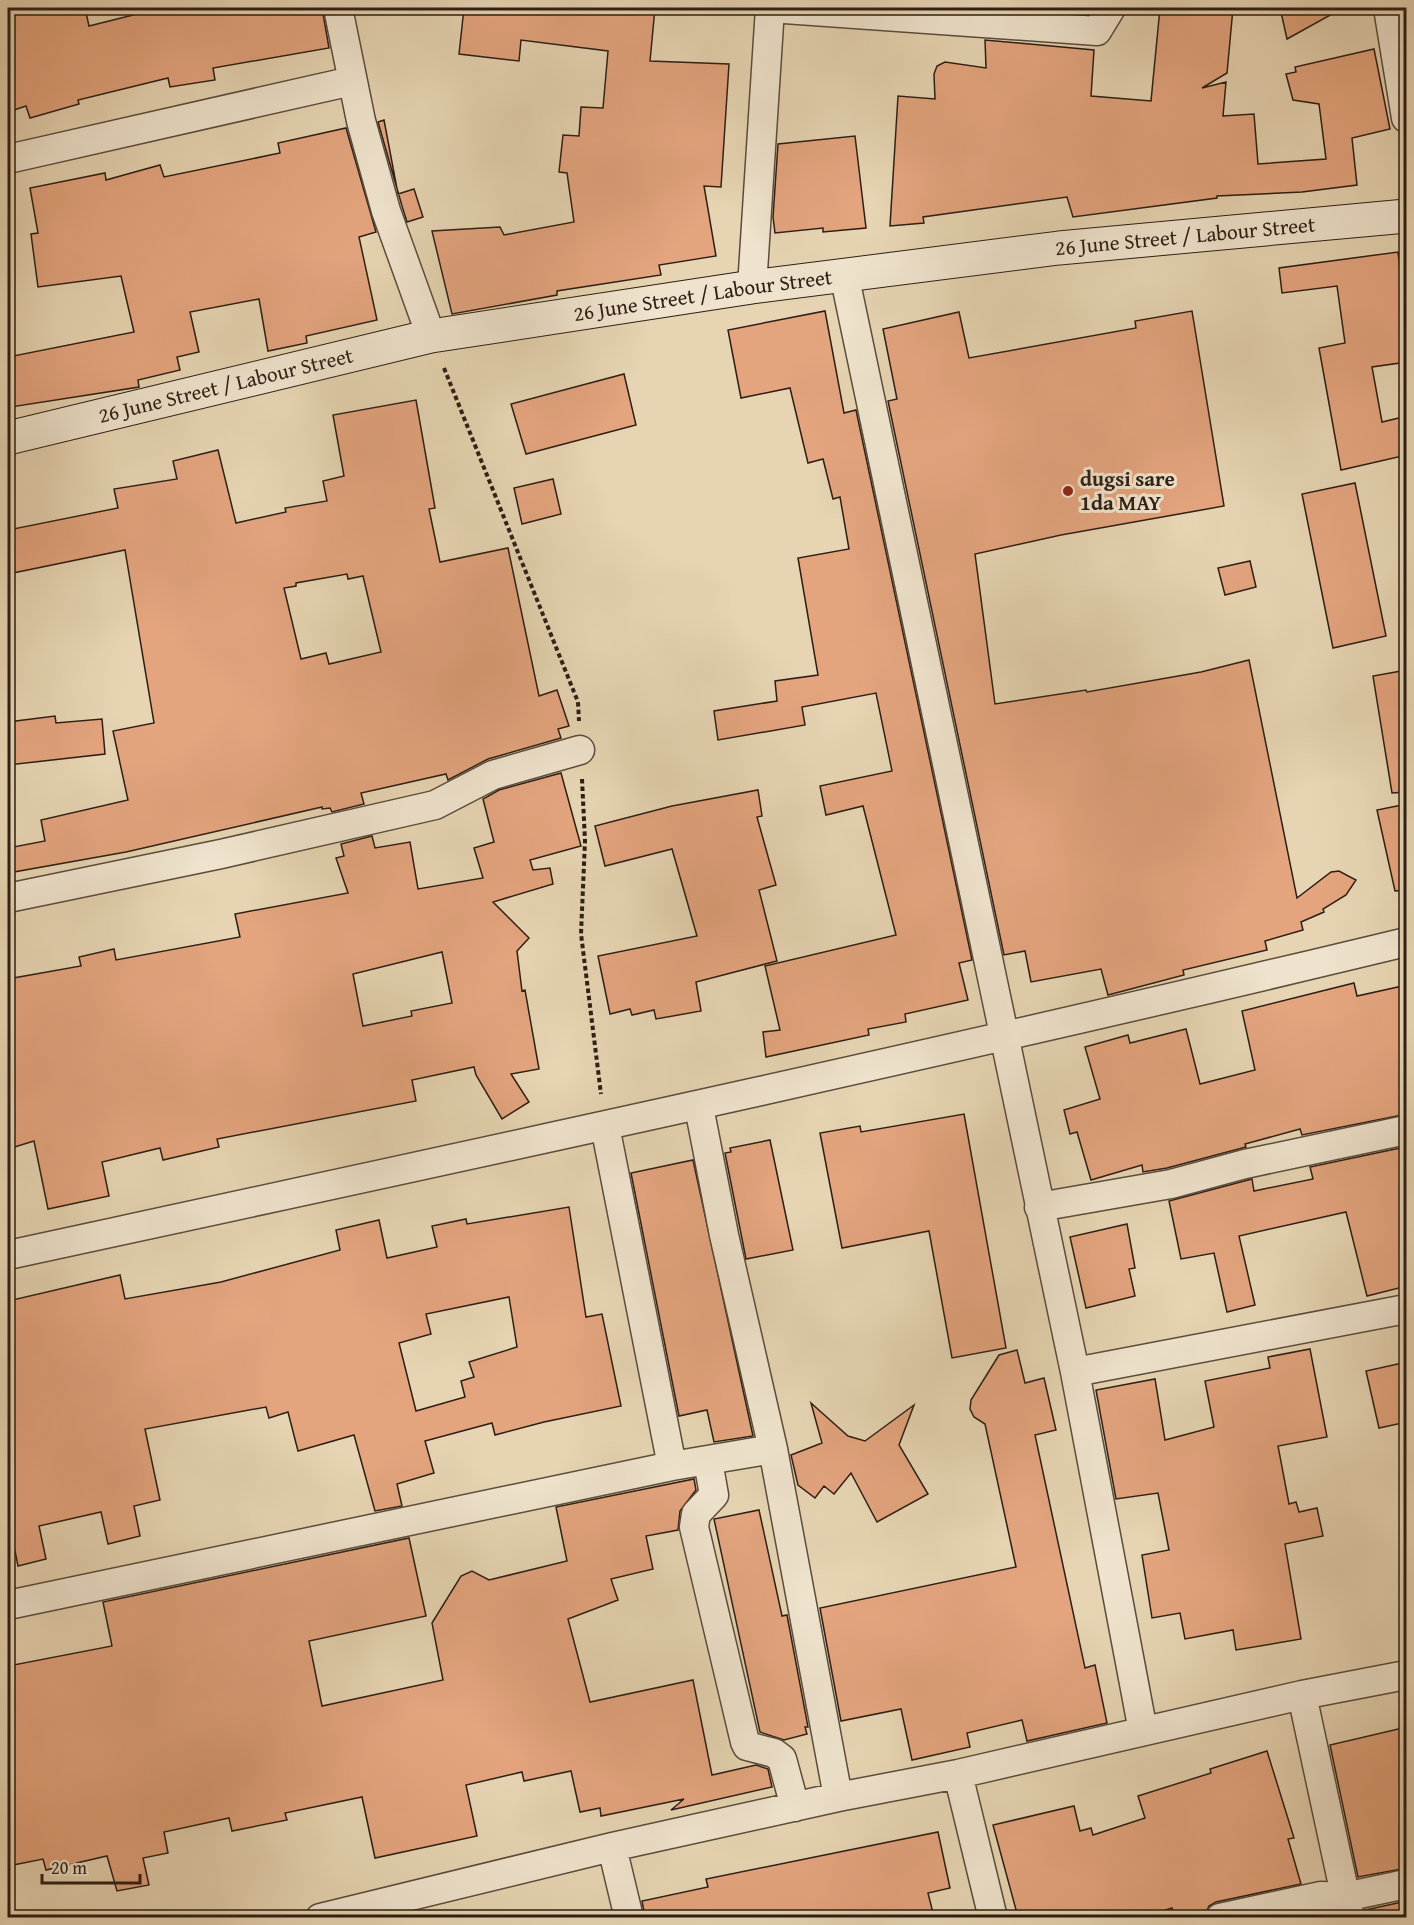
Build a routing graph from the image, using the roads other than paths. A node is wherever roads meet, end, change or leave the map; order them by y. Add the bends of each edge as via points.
1 (338, 8) edge
2 (770, 8) edge
3 (1111, 8) edge
4 (1388, 8) edge
5 (352, 81) junction
6 (1407, 118) edge
7 (8, 159) edge
8 (1407, 216) edge
9 (844, 274) junction
10 (752, 287) junction
11 (431, 336) junction
12 (8, 438) edge
13 (580, 750) dead end
14 (8, 898) edge
15 (1407, 942) edge
16 (1004, 1038) junction
17 (699, 1107) junction
18 (605, 1126) junction
19 (1407, 1130) edge
20 (1039, 1207) junction
21 (8, 1255) edge
22 (1407, 1309) edge
23 (1075, 1372) junction
24 (773, 1449) junction
25 (708, 1461) junction
26 (672, 1466) junction
27 (8, 1605) edge
28 (1407, 1675) edge
29 (1302, 1695) junction
30 (1143, 1731) junction
31 (958, 1774) junction
32 (838, 1797) junction
33 (795, 1807) junction
34 (612, 1847) junction
35 (1407, 1884) edge
36 (1347, 1907) edge
37 (320, 1917) edge
38 (629, 1917) edge
39 (993, 1917) edge
40 (1220, 1917) edge

1 - 5 street
2 - 3 street via 1097,31
2 - 10 street
4 - 6 street
5 - 7 street
5 - 11 street via 386,211
8 - 9 street, 26 June Street / Labour Street via 1059,248
9 - 10 street, 26 June Street / Labour Street
9 - 16 street
10 - 11 street, 26 June Street / Labour Street
11 - 12 street, 26 June Street / Labour Street
13 - 14 street via 493,775 435,805
15 - 16 street
16 - 17 street
16 - 20 street
17 - 18 street
17 - 24 street
18 - 21 street
18 - 26 street
19 - 20 street via 1171,1184
20 - 23 street
22 - 23 street
23 - 30 street
24 - 25 street
24 - 32 street
25 - 26 street
25 - 33 street via 714,1495 696,1514 694,1527 745,1742 782,1759
26 - 27 street
28 - 29 street
29 - 30 street
29 - 36 street
30 - 31 street
31 - 32 street
31 - 39 street
32 - 33 street
33 - 34 street
34 - 37 street
34 - 38 street
35 - 36 street
36 - 40 street via 1321,1896

